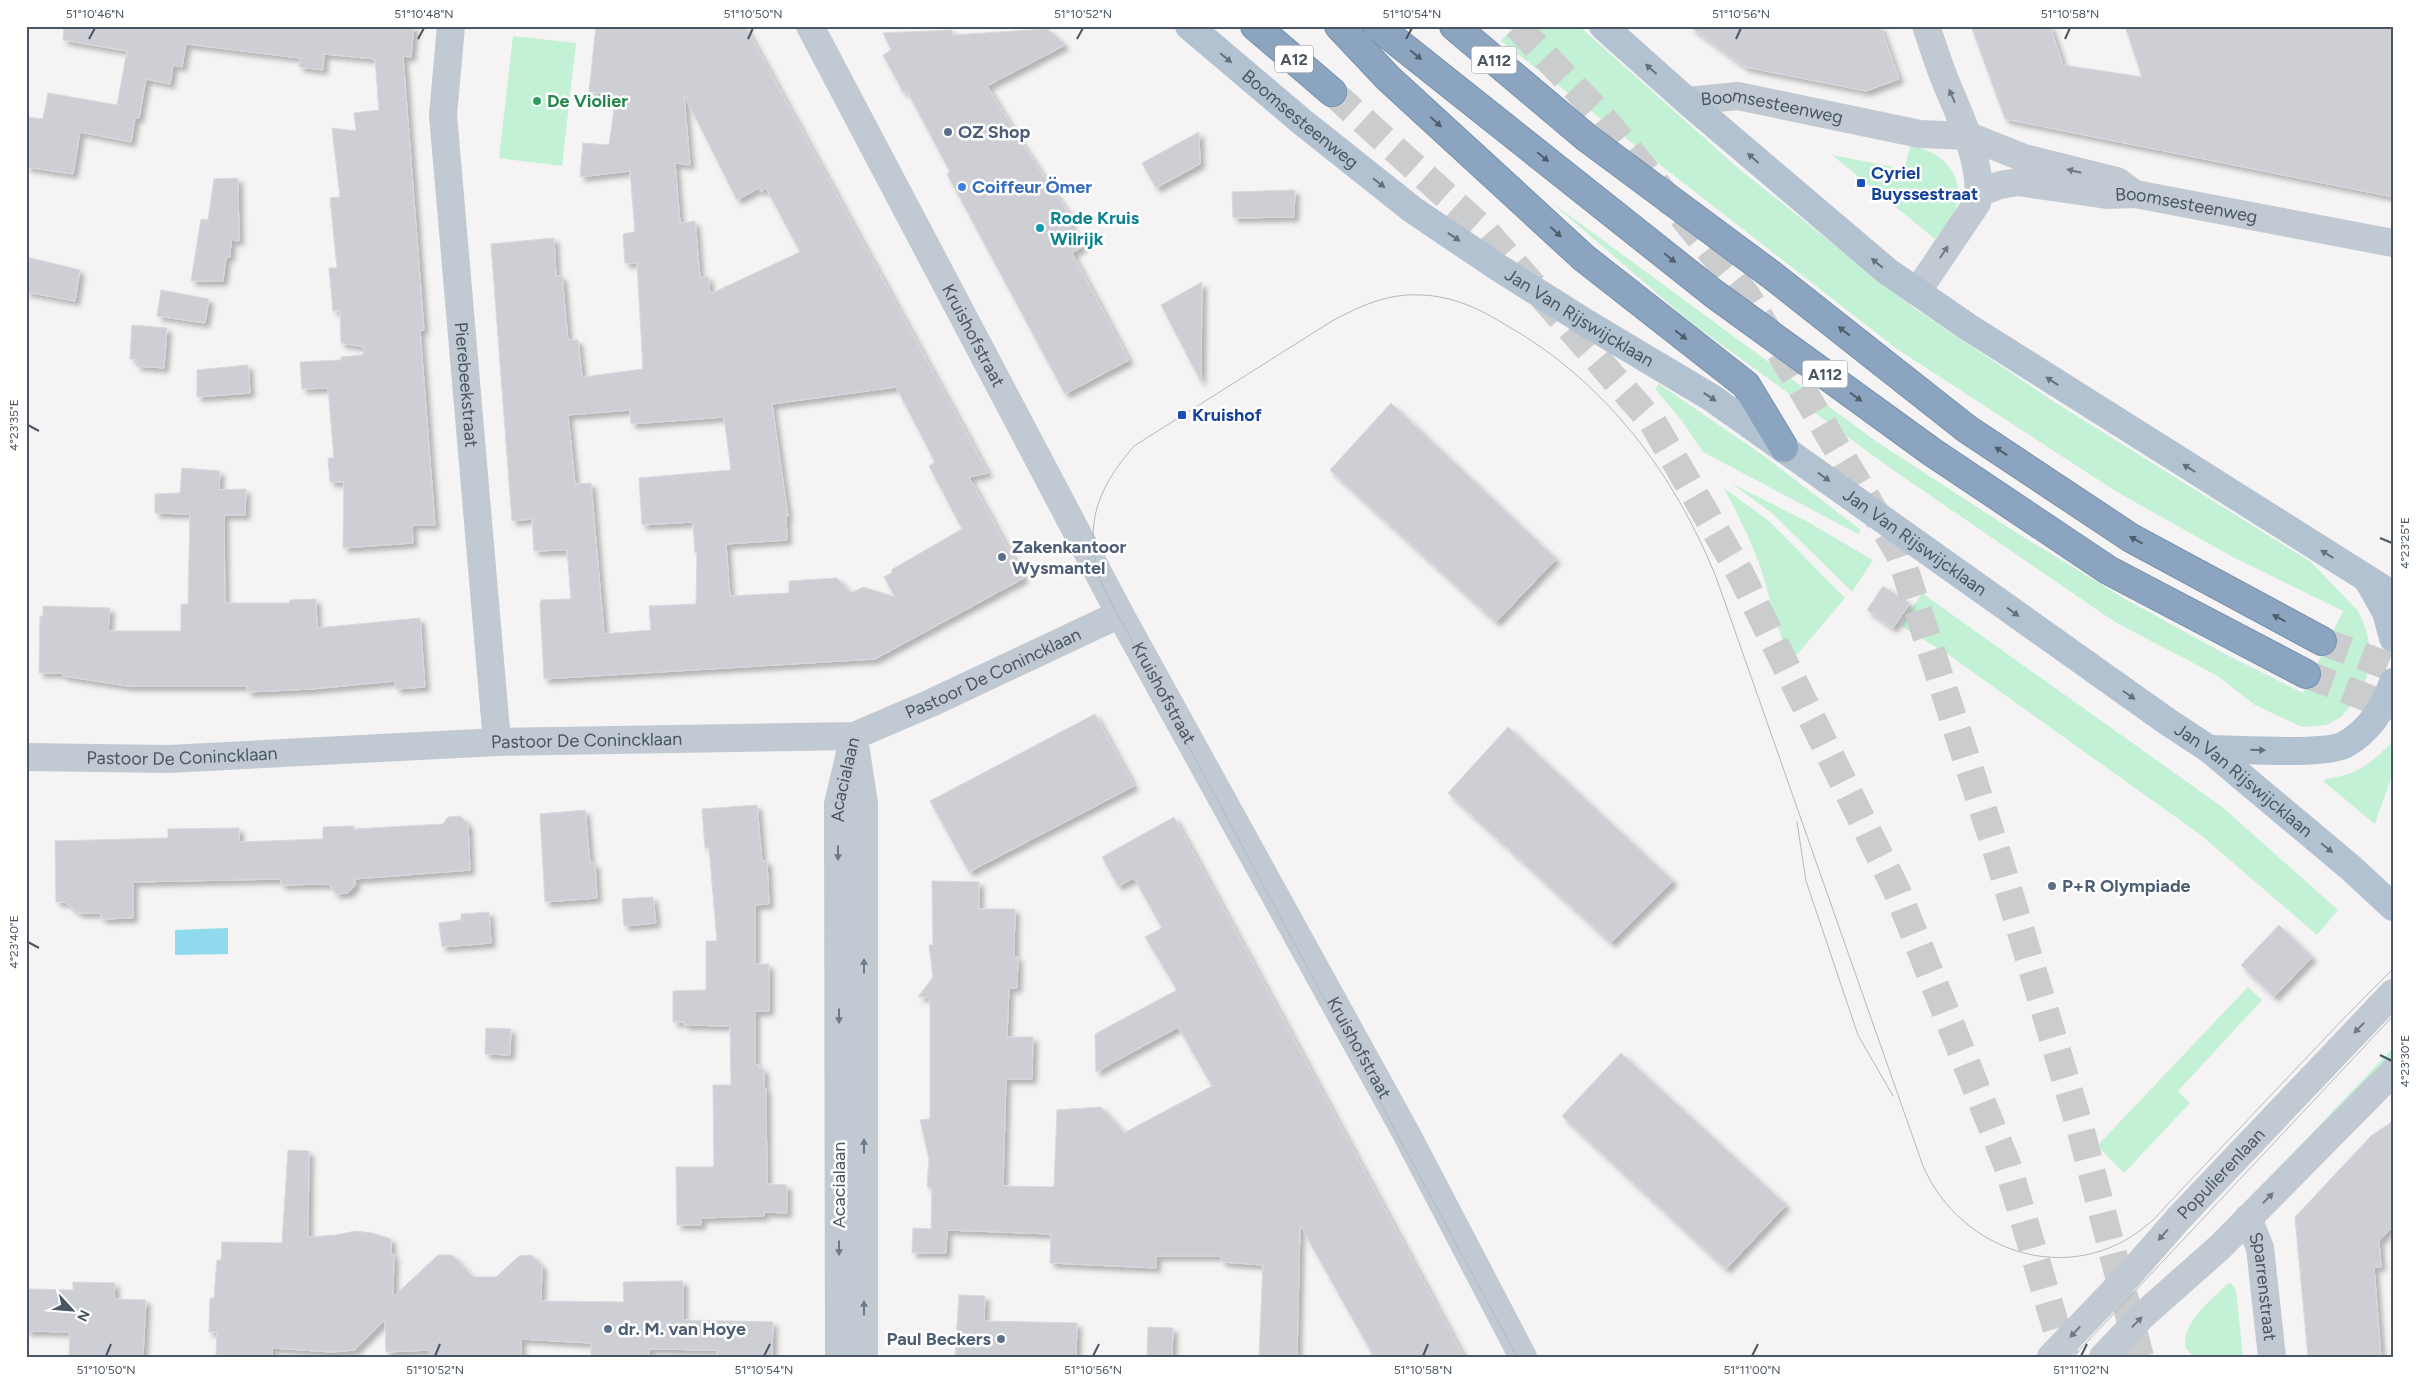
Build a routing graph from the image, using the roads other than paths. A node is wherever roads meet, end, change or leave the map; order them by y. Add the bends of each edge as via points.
1 (451, 26) edge
2 (810, 26) edge
3 (1189, 26) edge
4 (1255, 26) edge
5 (1339, 26) edge
6 (1377, 26) edge
7 (1454, 26) edge
8 (1603, 26) edge
9 (1926, 26) edge
10 (1332, 92) tunnel mouth
11 (1687, 101) junction
12 (1969, 136) junction
13 (1980, 192) junction
14 (2135, 194) junction
15 (1413, 210) joint
16 (2393, 243) edge
17 (1917, 292) junction
18 (1784, 448) junction
19 (2368, 580) junction
20 (2393, 595) edge
21 (1120, 614) junction
22 (2393, 638) edge
23 (2322, 641) tunnel mouth
24 (2306, 674) tunnel mouth
25 (2393, 682) edge
26 (854, 736) junction
27 (497, 742) junction
28 (2210, 749) junction
29 (26, 758) edge
30 (2393, 907) edge
31 (2393, 993) edge
32 (2393, 1072) edge
33 (2248, 1218) junction
34 (840, 1357) edge
35 (864, 1357) edge
36 (1523, 1357) edge
37 (2052, 1357) edge
38 (2103, 1357) edge
39 (2272, 1357) edge

1 - 27 street, Pierebeekstraat via 443,115
2 - 21 street, Kruishofstraat
3 -> 15 main road, Boomsesteenweg
4 - 10 highway, A12
5 -> 18 highway via 1388,78 1584,258 1746,385
6 -> 24 highway, A112 via 1713,293 1932,452 2108,570
23 -> 7 highway, A112 via 2131,538 1967,429 1774,276 1587,138
11 -> 8 main road, Boomsesteenweg
12 -> 9 street
11 - 12 street, Boomsesteenweg via 1738,96 1920,134
17 -> 11 main road via 1841,233
12 - 13 street
14 -> 12 street, Boomsesteenweg via 2117,181 2024,158
13 - 14 street, Boomsesteenweg via 2018,182 2108,195
17 -> 13 street via 1977,203
14 - 16 street, Boomsesteenweg
15 -> 18 main road, Jan Van Rijswijcklaan via 1580,319 1712,398
19 -> 17 main road
18 -> 28 main road, Jan Van Rijswijcklaan
19 - 20 main road
19 - 22 main road via 2386,612
21 - 26 street, Pastoor De Conincklaan via 932,703
21 - 36 street, Kruishofstraat via 1406,1133
28 -> 25 main road via 2323,750 2345,745 2371,725
26 - 27 street, Pastoor De Conincklaan
26 -> 34 street, Acacialaan via 838,804
35 -> 26 street, Acacialaan via 864,804
27 - 29 street, Pastoor De Conincklaan via 168,759
28 -> 30 main road, Jan Van Rijswijcklaan
31 -> 37 street, Populierenlaan
33 -> 32 street
38 -> 33 street via 2142,1316
33 - 39 street, Sparrenstraat via 2260,1248

